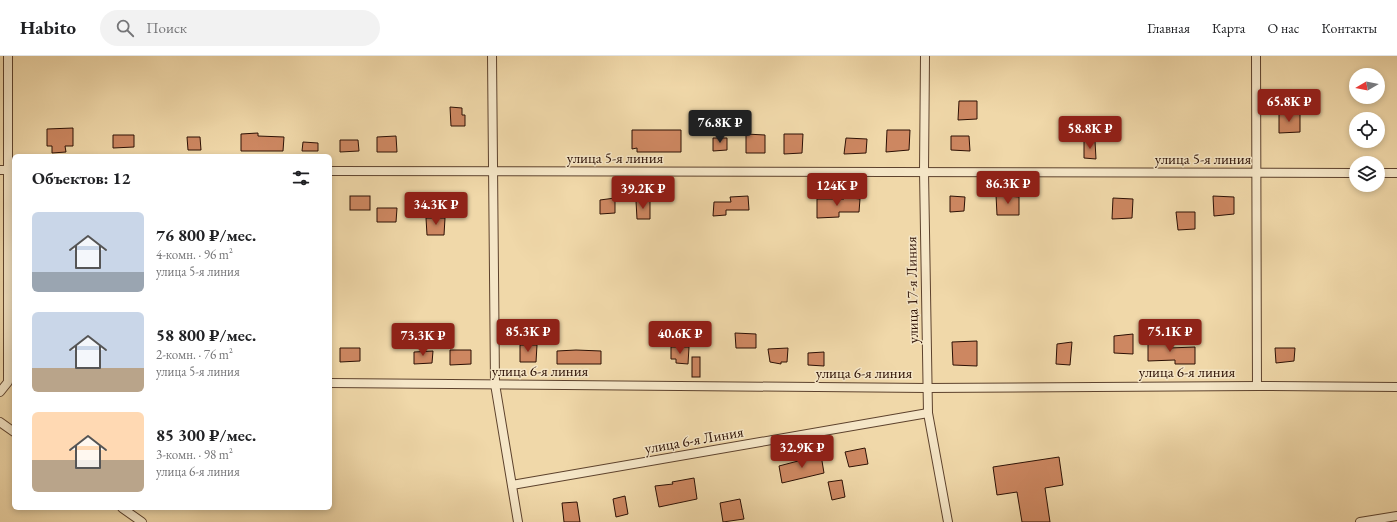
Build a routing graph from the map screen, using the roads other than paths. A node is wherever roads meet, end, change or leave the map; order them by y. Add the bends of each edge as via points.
1 (8, 56) edge
2 (492, 56) edge
3 (925, 56) edge
4 (1256, 56) edge
5 (7, 170) edge
6 (332, 171) edge
7 (924, 171) junction
8 (492, 172) junction
9 (1349, 173) edge
10 (1385, 173) edge
11 (1397, 173) edge
12 (1256, 174) junction
13 (11, 382) edge
14 (332, 384) edge
15 (495, 384) junction
16 (1257, 386) junction
17 (1397, 387) edge
18 (927, 388) junction
19 (0, 392) edge
20 (928, 413) junction
21 (0, 422) edge
22 (12, 431) edge
23 (512, 485) junction
24 (125, 510) edge
25 (1397, 516) edge
26 (1377, 521) edge
27 (142, 522) edge
28 (518, 522) edge
29 (948, 522) edge
30 (1360, 522) edge

1 - 5 street
2 - 8 street
3 - 7 street, улица 17-я Линия
4 - 12 street
5 - 13 street
6 - 8 street, улица 5-я линия
7 - 8 street, улица 5-я линия
7 - 12 street, улица 5-я линия
7 - 18 street, улица 17-я Линия
8 - 15 street
9 - 12 street, улица 5-я линия
10 - 11 street
12 - 16 street
13 - 19 street
14 - 15 street, улица 6-я линия
15 - 18 street, улица 6-я линия
15 - 23 street
16 - 17 street, улица 6-я линия
16 - 18 street, улица 6-я линия
18 - 20 street, улица 17-я Линия
20 - 23 street, улица 6-я Линия
20 - 29 street, улица 17-я Линия
21 - 22 street
23 - 28 street
24 - 27 street
25 - 26 street
26 - 30 street

